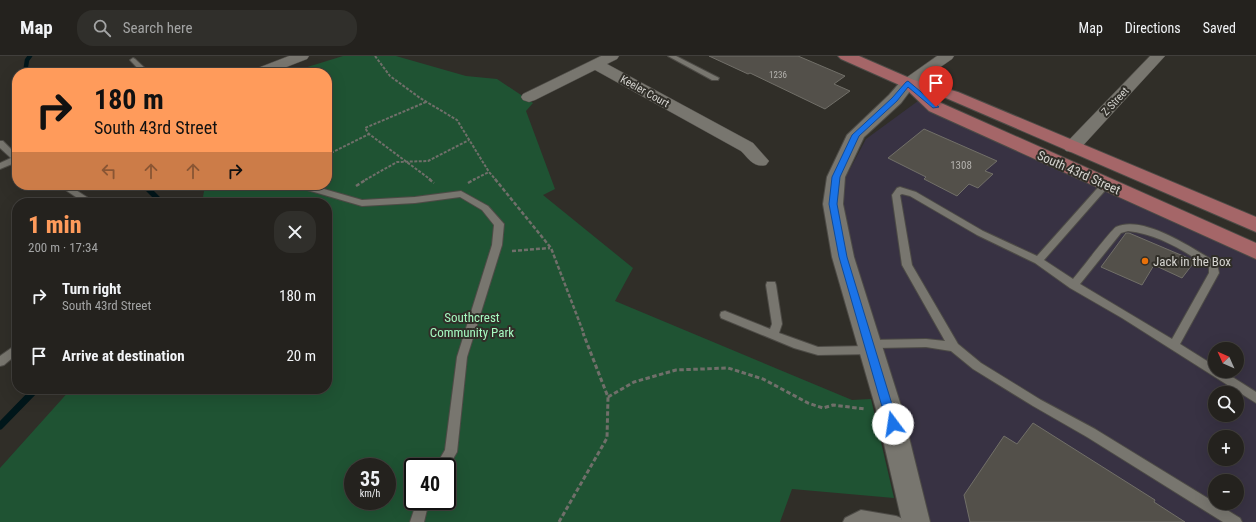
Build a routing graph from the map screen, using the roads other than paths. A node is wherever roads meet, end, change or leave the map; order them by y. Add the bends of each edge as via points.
1 (302, 56) edge
2 (612, 56) edge
3 (671, 56) edge
4 (846, 56) edge
5 (947, 56) edge
6 (1158, 56) edge
7 (133, 60) dead end
8 (596, 64) junction
9 (141, 68) edge
10 (271, 68) edge
11 (715, 78) dead end
12 (908, 83) junction
13 (529, 97) dead end
14 (0, 143) edge
15 (1072, 147) junction
16 (12, 155) edge
17 (12, 161) edge
18 (760, 161) dead end
19 (0, 166) edge
20 (1106, 184) junction
21 (70, 190) edge
22 (316, 190) edge
23 (84, 198) edge
24 (1256, 225) edge
25 (1256, 252) edge
26 (1038, 261) junction
27 (771, 285) dead end
28 (1074, 285) junction
29 (725, 315) dead end
30 (773, 335) junction
31 (1174, 345) junction
32 (871, 347) junction
33 (954, 347) junction
34 (12, 352) edge
35 (0, 362) edge
36 (1256, 398) edge
37 (447, 458) edge
38 (420, 510) edge
39 (417, 522) edge
40 (850, 522) edge
41 (896, 522) edge
42 (916, 522) edge
43 (1235, 522) edge

1 - 10 street
2 - 8 street
3 - 11 lane
4 - 12 main road, South 43rd Street
5 - 12 street
6 - 15 street, Z Street
7 - 9 lane
8 - 13 street
8 - 18 street, Keeler Court via 747,147
12 - 15 main road, South 43rd Street via 949,94
12 - 20 main road, South 43rd Street via 936,107
12 - 32 street via 895,99 856,135 836,177 833,204 843,257
14 - 16 lane
15 - 24 main road, South 43rd Street
17 - 19 lane
20 - 25 main road, South 43rd Street
20 - 26 lane
21 - 23 lane
22 - 37 lane via 362,203 461,194 485,208 499,224 495,252 462,357 451,452
26 - 28 lane
26 - 33 lane via 980,233 913,194 900,190 896,195 907,265
27 - 30 lane via 777,324
28 - 31 lane
28 - 31 lane via 1118,230 1124,227 1147,230 1214,265 1214,273
29 - 30 lane
30 - 32 lane via 818,351
31 - 36 lane
32 - 33 lane via 926,343
32 - 42 street
33 - 43 lane via 977,366 1037,404 1090,433
34 - 35 lane
38 - 39 lane
40 - 41 lane via 861,516

